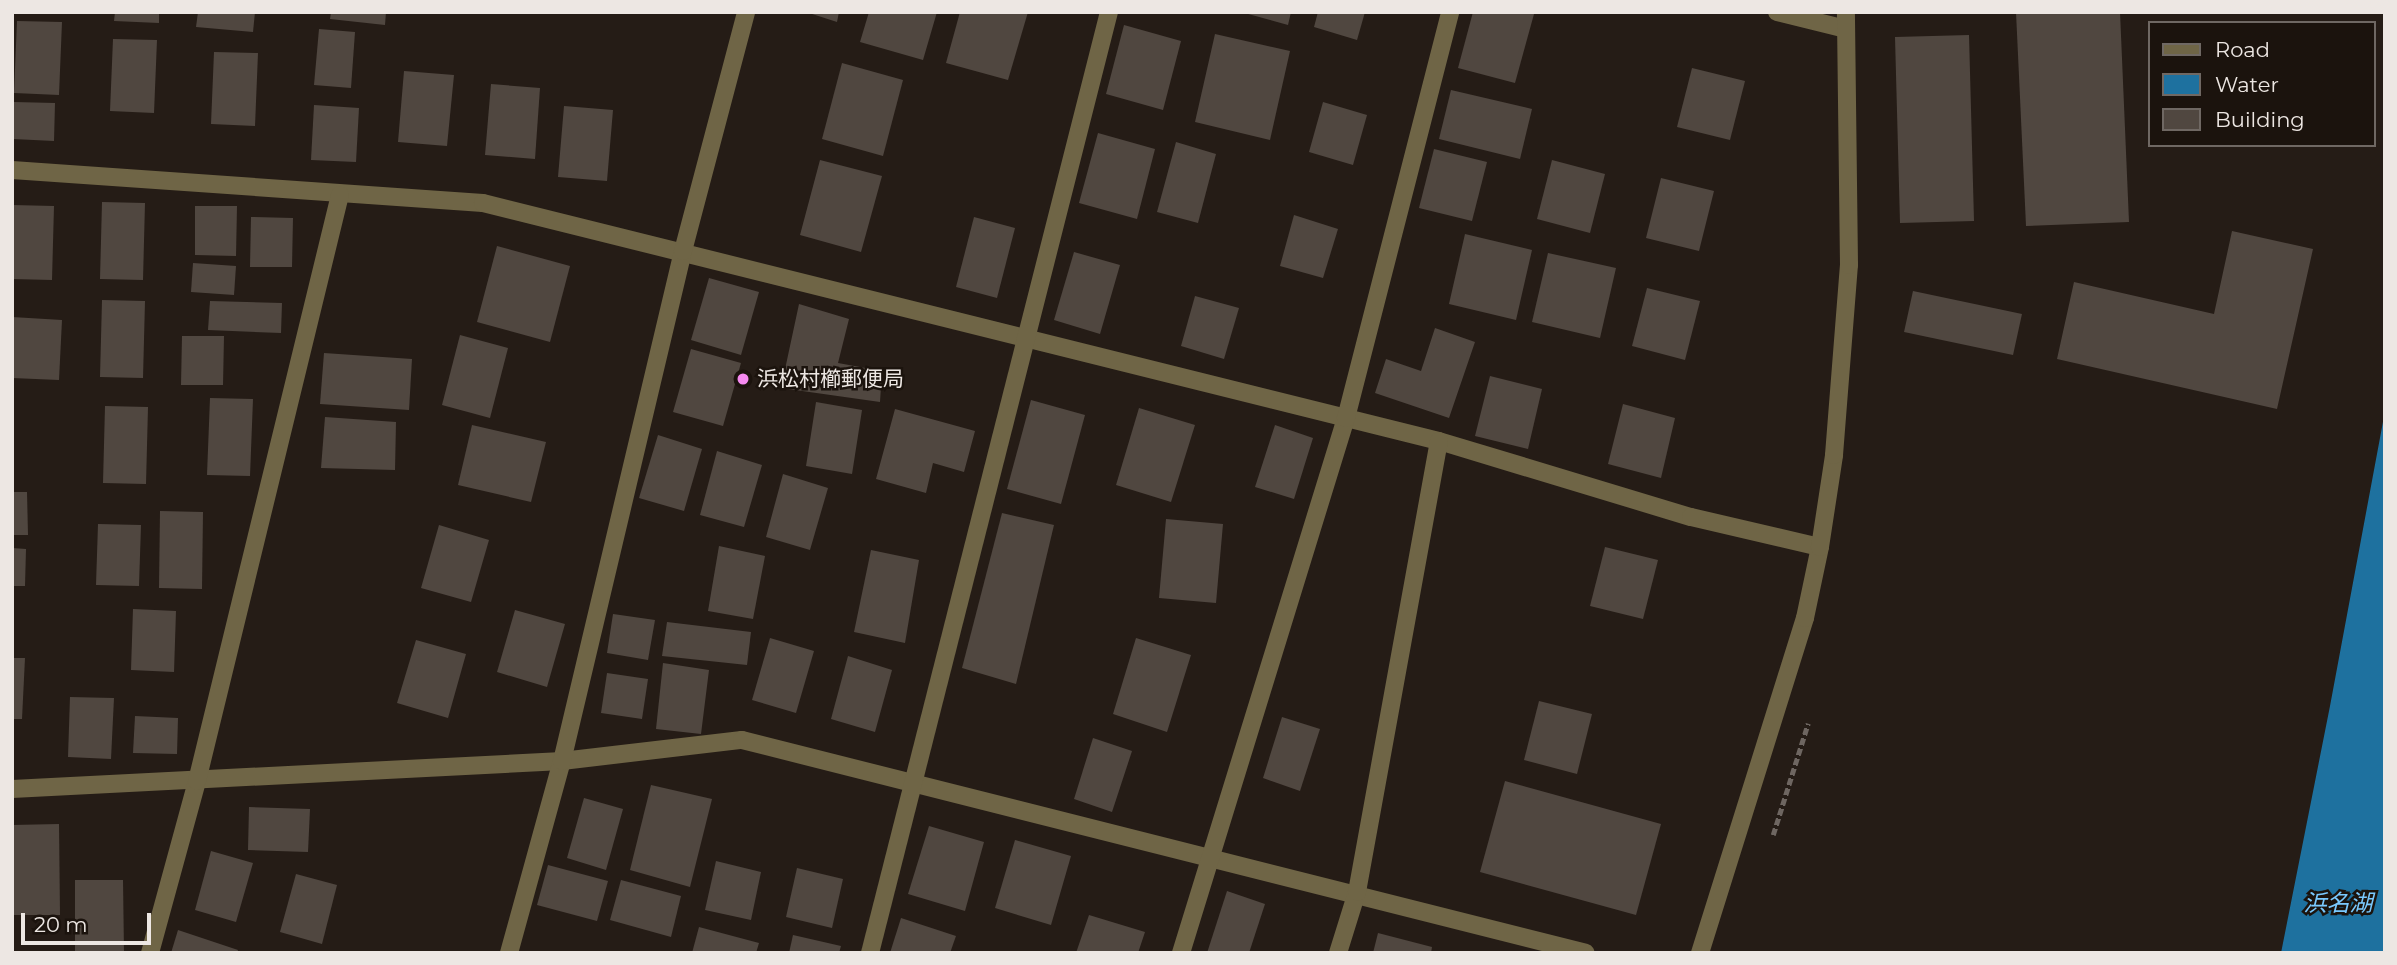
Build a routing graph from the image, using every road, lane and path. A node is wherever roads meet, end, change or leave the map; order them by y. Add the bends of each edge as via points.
1 (746, 12) edge
2 (1110, 12) edge
3 (1450, 12) edge
4 (1777, 12) edge
5 (1846, 20) edge
6 (12, 170) edge
7 (340, 195) junction
8 (683, 251) junction
9 (1028, 340) junction
10 (1346, 418) junction
11 (1439, 441) junction
12 (1820, 547) junction
13 (562, 761) junction
14 (197, 781) junction
15 (914, 782) junction
16 (12, 789) edge
17 (1212, 859) junction
18 (1357, 892) junction
19 (150, 953) edge
20 (509, 953) edge
21 (870, 953) edge
22 (1181, 953) edge
23 (1338, 953) edge
24 (1587, 953) edge
25 (1700, 953) edge

1 - 8 street
2 - 9 street
3 - 10 street
4 - 5 street
5 - 12 street via 1849,265 1834,455
6 - 7 street
7 - 8 street via 483,203
7 - 14 street
8 - 9 street
8 - 13 street
9 - 10 street
9 - 15 street
10 - 11 street
10 - 17 street
11 - 12 street via 1692,517
11 - 18 street
12 - 25 street via 1805,618
13 - 14 street
13 - 15 street via 742,740
13 - 20 street
14 - 16 street
14 - 19 street
15 - 17 street
15 - 21 street
17 - 18 street
17 - 22 street
18 - 23 street
18 - 24 street

